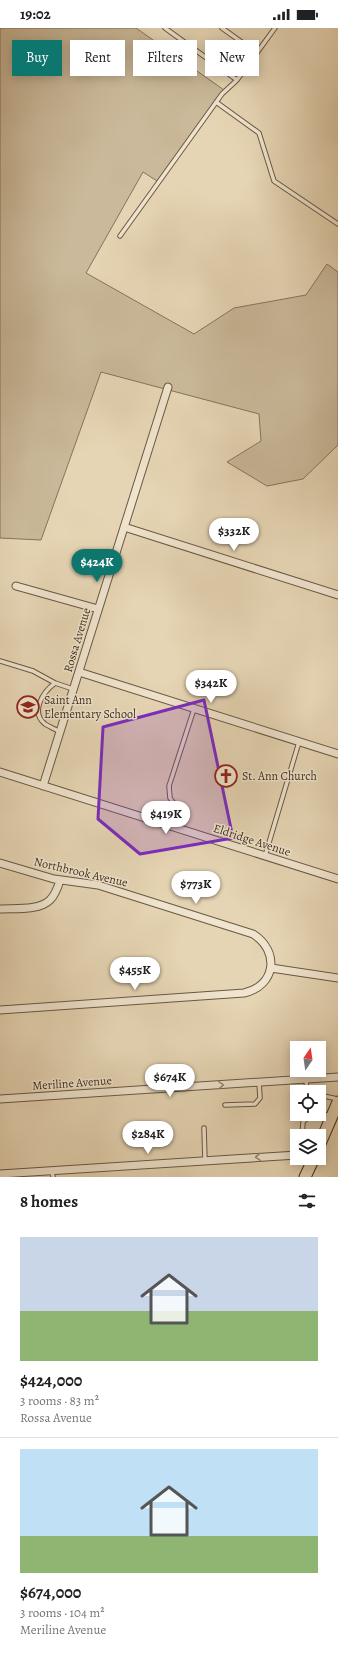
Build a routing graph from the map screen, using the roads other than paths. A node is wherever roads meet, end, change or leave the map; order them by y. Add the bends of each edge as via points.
1 (165, 28) edge
2 (222, 28) edge
3 (275, 28) edge
4 (238, 40) edge
5 (259, 49) edge
6 (240, 76) edge
7 (237, 80) junction
8 (216, 102) junction
9 (338, 224) edge
10 (120, 236) dead end
11 (168, 387) dead end
12 (124, 527) junction
13 (16, 586) dead end
14 (338, 595) edge
15 (98, 609) junction
16 (0, 661) edge
17 (78, 672) junction
18 (55, 683) junction
19 (73, 689) junction
20 (194, 709) junction
21 (60, 732) junction
22 (299, 742) junction
23 (338, 754) edge
24 (0, 772) edge
25 (43, 786) junction
26 (175, 806) dead end
27 (265, 856) junction
28 (0, 863) edge
29 (338, 879) edge
30 (60, 880) junction
31 (0, 909) edge
32 (271, 968) junction
33 (338, 978) edge
34 (0, 1010) edge
35 (338, 1077) edge
36 (306, 1079) junction
37 (259, 1082) junction
38 (306, 1085) edge
39 (326, 1096) edge
40 (338, 1098) edge
41 (0, 1099) edge
42 (338, 1102) edge
43 (225, 1105) dead end
44 (332, 1116) junction
45 (204, 1128) dead end
46 (303, 1129) edge
47 (326, 1130) edge
48 (290, 1155) edge
49 (205, 1161) junction
50 (311, 1165) edge
51 (0, 1174) edge
52 (52, 1174) edge
53 (305, 1177) edge

1 - 7 lane
2 - 4 lane
3 - 5 lane
6 - 7 lane
7 - 8 lane
8 - 9 lane via 259,133 274,181
8 - 10 lane
11 - 12 street, Rossa Avenue
12 - 14 street
12 - 15 street, Rossa Avenue
13 - 15 street
15 - 17 street, Rossa Avenue
16 - 18 lane via 33,671
17 - 19 street, Rossa Avenue
17 - 20 street
18 - 19 lane
18 - 21 lane via 42,696 39,714 46,724
19 - 21 street, Rossa Avenue
20 - 22 street
20 - 26 lane via 169,786 170,798
21 - 25 street, Rossa Avenue
22 - 23 street
22 - 27 lane
24 - 25 street, Eldridge Avenue
25 - 27 street, Eldridge Avenue
27 - 29 street, Eldridge Avenue
28 - 30 street, Northbrook Avenue
30 - 31 street via 50,901 42,905
30 - 32 street, Northbrook Avenue via 98,885 254,934 266,944 270,953
32 - 33 street
32 - 34 street via 264,983 244,993
35 - 36 street, Meriline Avenue
36 - 37 street, Meriline Avenue
36 - 38 lane
41 -> 37 street, Meriline Avenue
37 - 43 lane via 260,1098 255,1104
39 - 40 lane
42 - 44 main road
44 - 46 lane via 311,1115 304,1122
44 - 47 main road
45 - 49 lane
48 -> 49 street
49 - 52 street
50 - 53 main road
51 - 52 street

